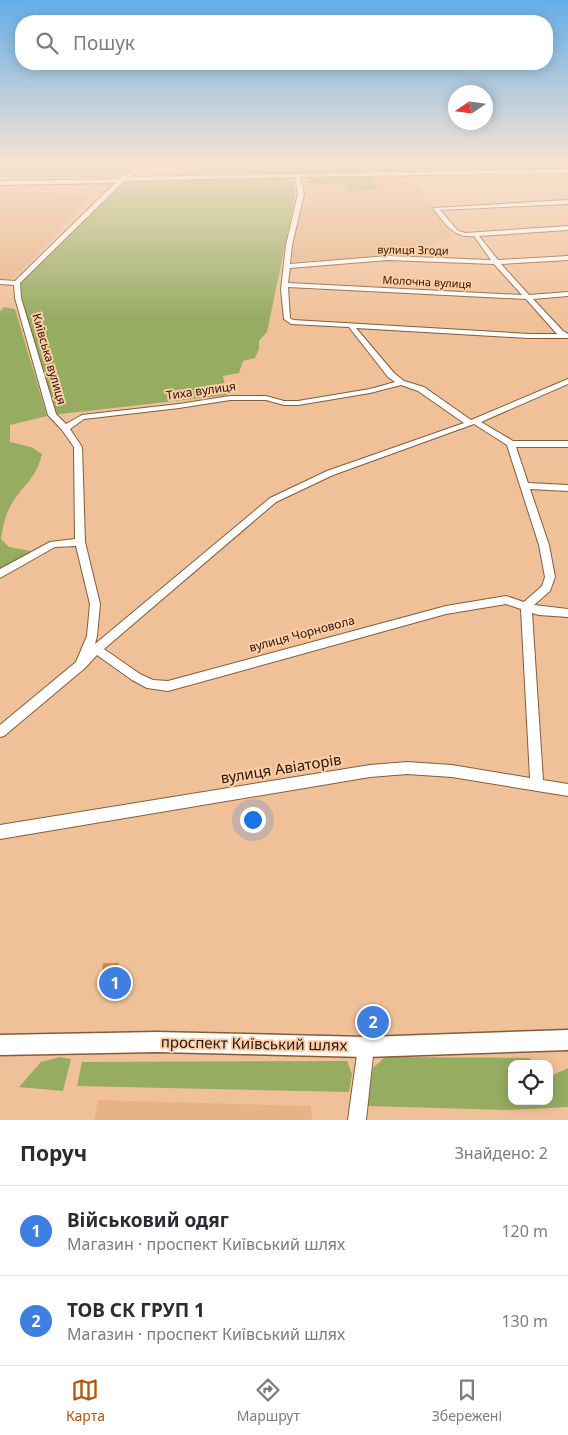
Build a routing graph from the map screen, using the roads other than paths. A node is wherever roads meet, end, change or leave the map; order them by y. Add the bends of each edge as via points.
1 (85, 216) edge
2 (296, 216) edge
3 (442, 216) edge
4 (568, 228) edge
5 (475, 234) junction
6 (568, 258) edge
7 (496, 262) junction
8 (288, 266) junction
9 (0, 282) edge
10 (17, 283) junction
11 (286, 285) junction
12 (568, 294) edge
13 (528, 297) junction
14 (351, 326) junction
15 (568, 336) edge
16 (568, 381) edge
17 (401, 383) junction
18 (472, 422) junction
19 (65, 428) junction
20 (511, 444) junction
21 (568, 444) edge
22 (525, 486) junction
23 (568, 488) edge
24 (80, 542) junction
25 (0, 574) edge
26 (526, 607) junction
27 (568, 613) edge
28 (96, 649) junction
29 (81, 665) junction
30 (0, 732) edge
31 (537, 786) junction
32 (568, 790) edge
33 (0, 832) edge
34 (568, 1040) edge
35 (0, 1045) edge
36 (366, 1047) junction
37 (357, 1120) edge

1 - 10 street
2 - 8 street
3 - 5 street via 456,232
4 - 5 street
5 - 7 street
6 - 7 street, вулиця Згоди
7 - 8 street, вулиця Згоди via 388,258
7 - 13 street
8 - 11 street
9 - 10 street
10 - 19 street, Київська вулиця via 18,298 52,415
11 - 13 street, Молочна вулиця
11 - 14 street via 287,319 291,322
12 - 13 street, Молочна вулиця
13 - 15 street via 560,333
14 - 15 street
14 - 17 street via 386,370
16 - 18 street, Київська вулиця
17 - 18 street via 421,388
17 - 19 street, Тиха вулиця via 298,403 266,398 230,398 82,417
18 - 20 street
18 - 28 street, Київська вулиця via 369,459 293,489 274,500
19 - 24 street, Київська вулиця via 78,448
20 - 21 street
20 - 22 street
22 - 23 street
22 - 26 street via 544,545 550,576 546,588
24 - 25 street via 53,544
24 - 29 street, Київська вулиця via 95,604 92,636
26 - 27 street, вулиця Чорновола
26 - 28 street, вулиця Чорновола via 506,600 446,610 168,686 151,685
26 - 31 street
28 - 29 street, Київська вулиця
29 - 30 street, Київська вулиця
31 - 32 street, вулиця Авіаторів
31 - 33 street, вулиця Авіаторів via 452,771 407,768 370,771
34 - 36 main road, проспект Київський шлях
35 - 36 main road, проспект Київський шлях via 157,1042
36 - 37 street

